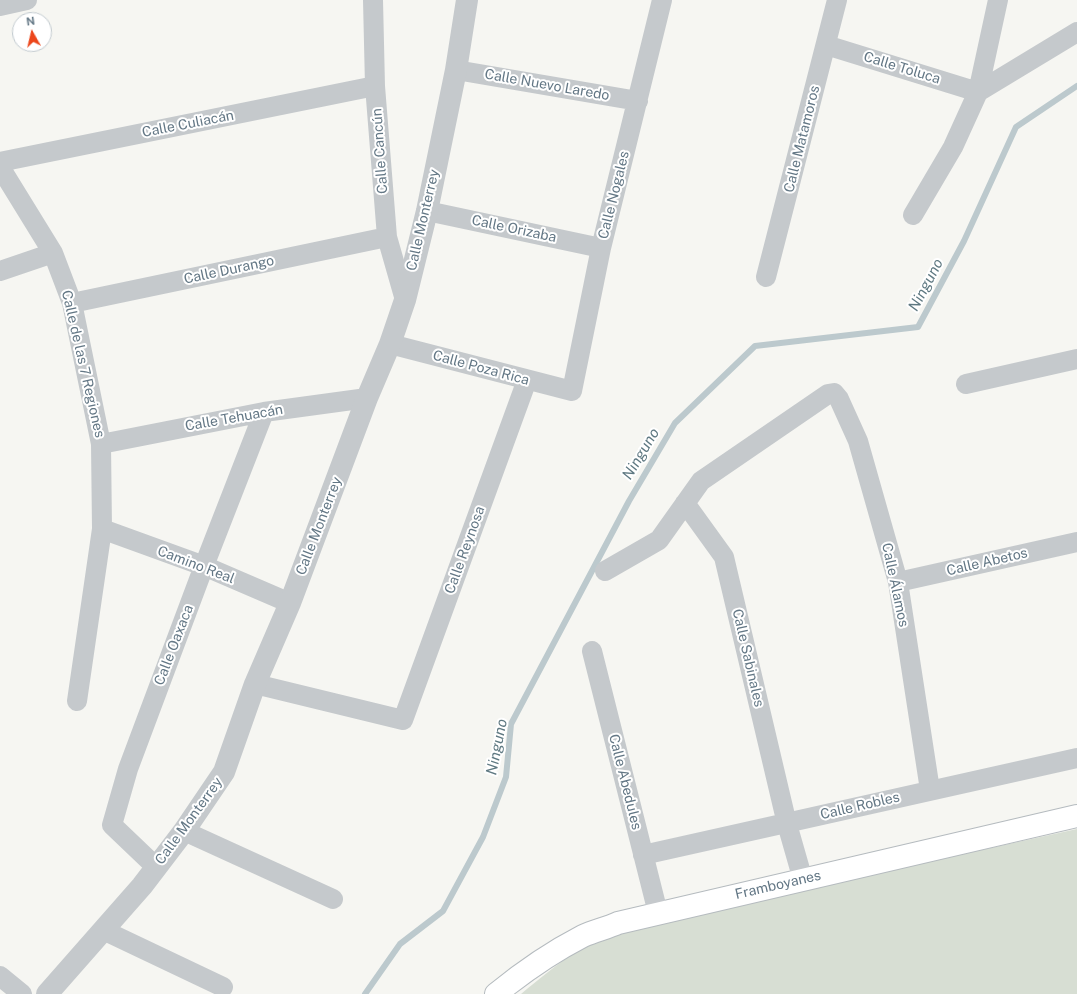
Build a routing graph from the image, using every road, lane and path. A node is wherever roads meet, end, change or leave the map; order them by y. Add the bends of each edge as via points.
1 (27, 0) edge
2 (373, 0) edge
3 (467, 0) edge
4 (662, 0) edge
5 (837, 0) edge
6 (998, 0) edge
7 (0, 6) edge
8 (1077, 32) edge
9 (826, 45) junction
10 (456, 70) junction
11 (375, 86) junction
12 (978, 92) junction
13 (638, 100) junction
14 (0, 162) edge
15 (0, 167) edge
16 (426, 211) junction
17 (913, 215) dead end
18 (387, 237) junction
19 (601, 248) junction
20 (53, 253) junction
21 (0, 271) edge
22 (766, 277) dead end
23 (405, 300) junction
24 (72, 303) junction
25 (390, 344) junction
26 (1077, 359) edge
27 (527, 380) junction
28 (966, 384) dead end
29 (572, 391) joint
30 (367, 398) junction
31 (264, 412) junction
32 (101, 444) junction
33 (685, 503) junction
34 (102, 529) junction
35 (1077, 542) edge
36 (204, 566) junction
37 (605, 571) dead end
38 (898, 582) junction
39 (290, 603) junction
40 (592, 651) dead end
41 (255, 684) junction
42 (77, 701) dead end
43 (1077, 758) edge
44 (930, 790) junction
45 (1077, 816) edge
46 (787, 824) junction
47 (184, 831) junction
48 (643, 855) junction
49 (156, 867) junction
50 (803, 880) junction
51 (333, 899) dead end
52 (658, 913) junction
53 (103, 930) junction
54 (0, 976) edge
55 (223, 987) dead end
56 (22, 994) edge
57 (47, 994) edge
58 (496, 994) edge

1 - 7 street
2 - 11 street, Calle Cancún
3 - 10 street, Calle Monterrey
4 - 13 street, Calle Nogales
5 - 9 street, Calle Matamoros
6 - 12 street
8 - 12 street
9 - 12 street, Calle Toluca
9 - 22 street, Calle Matamoros
10 - 13 street, Calle Nuevo Laredo
10 - 16 street, Calle Monterrey
11 - 14 street, Calle Culiacán
11 - 18 street, Calle Cancún
12 - 17 street via 953,147
13 - 19 street, Calle Nogales
15 - 20 street, Calle de las 7 Regiones
16 - 19 street, Calle Orizaba
16 - 23 street, Calle Monterrey
18 - 23 street, Calle Cancún
18 - 24 street, Calle Durango
19 - 29 street, Calle Nogales
20 - 21 street
20 - 24 street, Calle de las 7 Regiones
23 - 25 street, Calle Monterrey
24 - 32 street, Calle de las 7 Regiones
25 - 27 street, Calle Poza Rica
25 - 30 street, Calle Monterrey
26 - 28 street
27 - 29 street, Calle Poza Rica
27 - 41 street, Calle Reynosa via 403,720
30 - 31 street, Calle Tehuacán
30 - 39 street, Calle Monterrey
31 - 32 street, Calle Tehuacán
31 - 36 street, Calle Oaxaca
32 - 34 street, Calle de las 7 Regiones
33 - 37 street via 659,540
33 - 38 street, Calle Álamos via 701,481 828,394 834,393 858,440
33 - 46 street, Calle Sabinales via 724,557
34 - 36 street, Camino Real
34 - 42 street, Calle de las 7 Regiones
35 - 38 street, Calle Abetos
36 - 39 street, Camino Real
36 - 49 street, Calle Oaxaca via 128,769 112,825
38 - 44 street, Calle Álamos
39 - 41 street, Calle Monterrey
40 - 48 street, Calle Abedules
41 - 47 street, Calle Monterrey via 224,772
43 - 44 street, Calle Robles
44 - 46 street, Calle Robles
45 - 50 main road, Framboyanes
46 - 48 street, Calle Robles
46 - 50 street, Calle Sabinales
47 - 49 street, Calle Monterrey
47 - 51 street
48 - 52 street, Calle Abedules
49 - 53 street, Calle Monterrey
50 - 52 main road, Framboyanes
52 - 58 main road, Framboyanes via 618,923 585,936 537,963
53 - 55 street
53 - 57 street, Calle Monterrey
54 - 56 street

